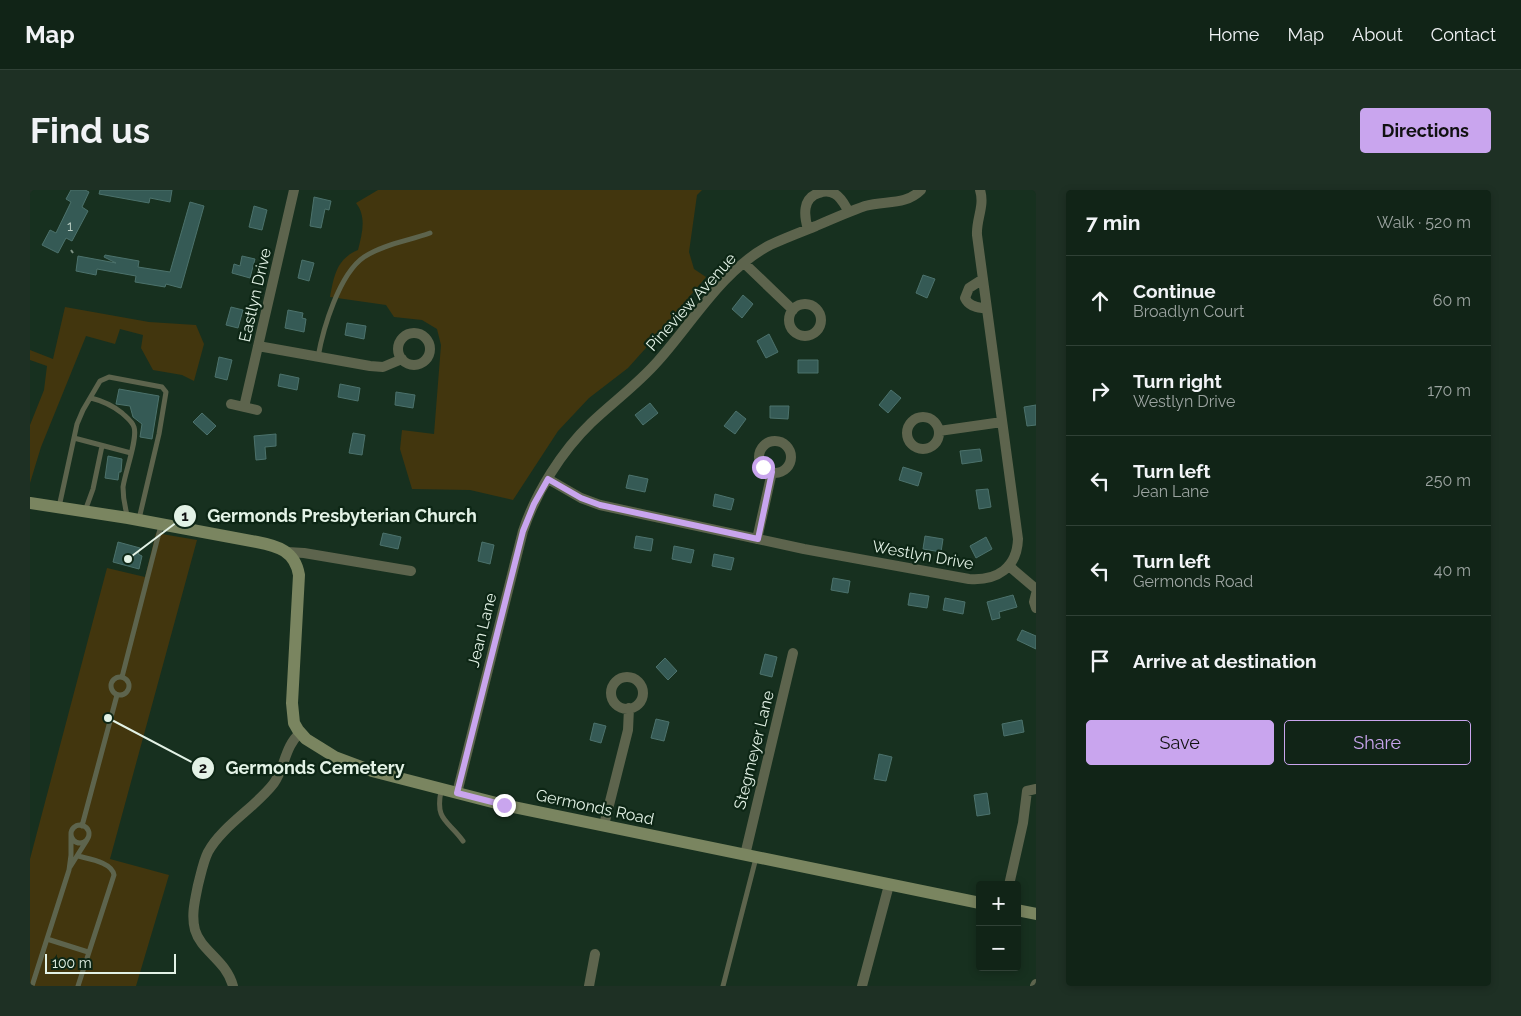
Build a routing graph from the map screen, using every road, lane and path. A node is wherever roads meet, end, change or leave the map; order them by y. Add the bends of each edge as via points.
1 (294, 190) edge
2 (922, 190) edge
3 (980, 190) edge
4 (849, 212) junction
5 (808, 229) junction
6 (430, 233) dead end
7 (744, 263) junction
8 (983, 280) junction
9 (987, 309) junction
10 (793, 310) dead end
11 (258, 346) junction
12 (318, 357) junction
13 (402, 359) dead end
14 (91, 398) junction
15 (231, 404) dead end
16 (244, 407) junction
17 (257, 410) dead end
18 (1002, 422) junction
19 (939, 431) dead end
20 (74, 438) junction
21 (102, 446) junction
22 (131, 453) junction
23 (772, 472) dead end
24 (548, 479) junction
25 (30, 503) edge
26 (59, 507) junction
27 (85, 511) junction
28 (133, 519) junction
29 (162, 524) junction
30 (758, 539) junction
31 (287, 552) junction
32 (1009, 566) junction
33 (411, 571) dead end
34 (1036, 589) edge
35 (1036, 594) edge
36 (1036, 608) edge
37 (793, 653) dead end
38 (122, 677) junction
39 (117, 695) junction
40 (629, 708) dead end
41 (300, 733) junction
42 (442, 789) junction
43 (1036, 789) edge
44 (457, 793) junction
45 (604, 825) junction
46 (82, 826) junction
47 (71, 834) junction
48 (88, 838) junction
49 (463, 842) dead end
50 (78, 856) junction
51 (751, 856) junction
52 (69, 870) junction
53 (1011, 881) edge
54 (889, 885) junction
55 (976, 902) edge
56 (1021, 911) edge
57 (1036, 914) edge
58 (47, 939) junction
59 (88, 952) junction
60 (595, 954) dead end
61 (32, 986) edge
62 (78, 986) edge
63 (233, 986) edge
64 (589, 986) edge
65 (723, 986) edge
66 (862, 986) edge

1 - 11 street, Eastlyn Drive
2 - 4 street, Pineview Avenue via 904,200 869,205
3 - 8 street via 982,203 976,231
4 - 5 street, Pineview Avenue
4 - 5 street via 835,194 817,194 810,198 806,208
5 - 7 street, Pineview Avenue via 771,245
6 - 12 lane via 376,251 355,266 327,316
7 - 10 street
7 - 24 street, Pineview Avenue via 647,373 584,430
8 - 9 street
8 - 9 street via 969,288 965,298 972,306
9 - 18 street
11 - 12 street
11 - 16 street, Eastlyn Drive
12 - 13 street via 376,367
14 - 20 lane via 79,419
14 - 22 lane via 113,406 132,423 135,433
14 - 28 lane via 100,382 108,377 166,389 161,423
15 - 16 street
16 - 17 street
18 - 19 street
18 - 32 street via 1018,539
20 - 21 lane
20 - 26 lane
21 - 22 lane
21 - 27 lane
22 - 28 lane via 123,490
23 - 30 street
24 - 30 street, Westlyn Drive via 600,505
24 - 44 street, Jean Lane via 523,531
25 - 26 street
26 - 27 street
27 - 28 street
28 - 29 street
29 - 31 street via 270,545
29 - 38 lane
30 - 32 street, Westlyn Drive via 969,579 992,578
31 - 33 street
31 - 41 street via 295,561 299,575 292,712
32 - 34 street
35 - 36 street
37 - 51 street, Stegmeyer Lane
38 - 39 lane via 111,683 112,691
38 - 39 lane via 129,688 125,694
39 - 46 lane
40 - 45 street via 628,730
41 - 42 street, Germonds Road via 318,748 349,763
41 - 63 street via 292,742 274,782 212,845 206,857 194,905 195,929 200,940 224,966
42 - 44 street, Germonds Road
42 - 49 lane via 439,810
43 - 53 street via 1027,791
44 - 45 street, Germonds Road
45 - 51 street, Germonds Road
46 - 47 lane via 75,827
46 - 48 lane via 88,831
47 - 48 lane via 79,843
47 - 52 lane
48 - 50 lane
50 - 52 lane
50 - 59 lane via 108,866 114,872
51 - 54 street, Germonds Road
51 - 65 lane via 746,900
52 - 58 lane
54 - 55 street, Germonds Road
54 - 66 street
56 - 57 street
58 - 59 lane
58 - 61 lane
59 - 62 lane
60 - 64 street

